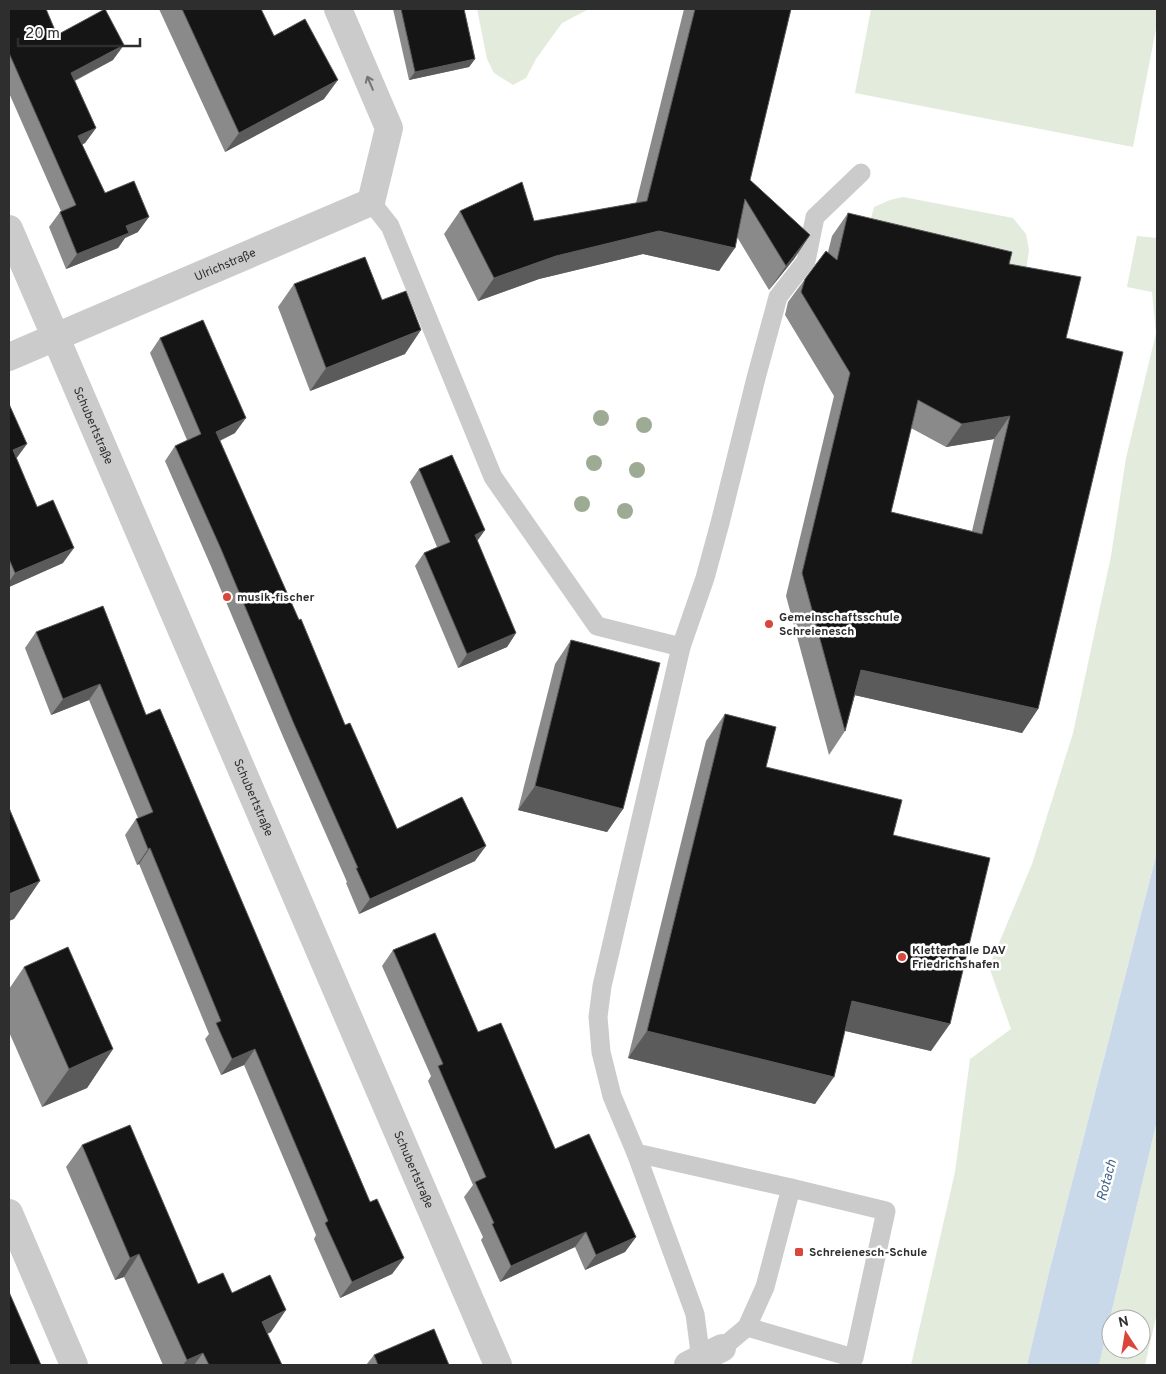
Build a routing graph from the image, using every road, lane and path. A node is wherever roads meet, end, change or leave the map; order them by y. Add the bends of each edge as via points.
1 (338, 9) edge
2 (861, 173) dead end
3 (371, 202) junction
4 (9, 229) edge
5 (55, 337) junction
6 (9, 357) edge
7 (681, 647) junction
8 (636, 1153) junction
9 (790, 1188) junction
10 (9, 1213) edge
11 (747, 1327) junction
12 (704, 1358) edge
13 (74, 1365) edge
14 (498, 1365) edge

3 -> 1 street via 389,128
2 - 7 lane via 815,217 806,261 778,298 705,578
3 - 5 street, Ulrichstraße
3 - 7 lane via 390,226 493,476 591,618 597,626
4 - 5 street, Schubertstraße
5 - 6 street, Ulrichstraße
5 - 14 street, Schubertstraße
7 - 8 lane via 602,986 598,1017 601,1052 612,1096
8 - 9 lane
8 - 12 lane via 695,1314
9 - 11 lane via 765,1286
9 - 11 lane via 886,1211 854,1358
10 - 13 street
11 - 12 lane

